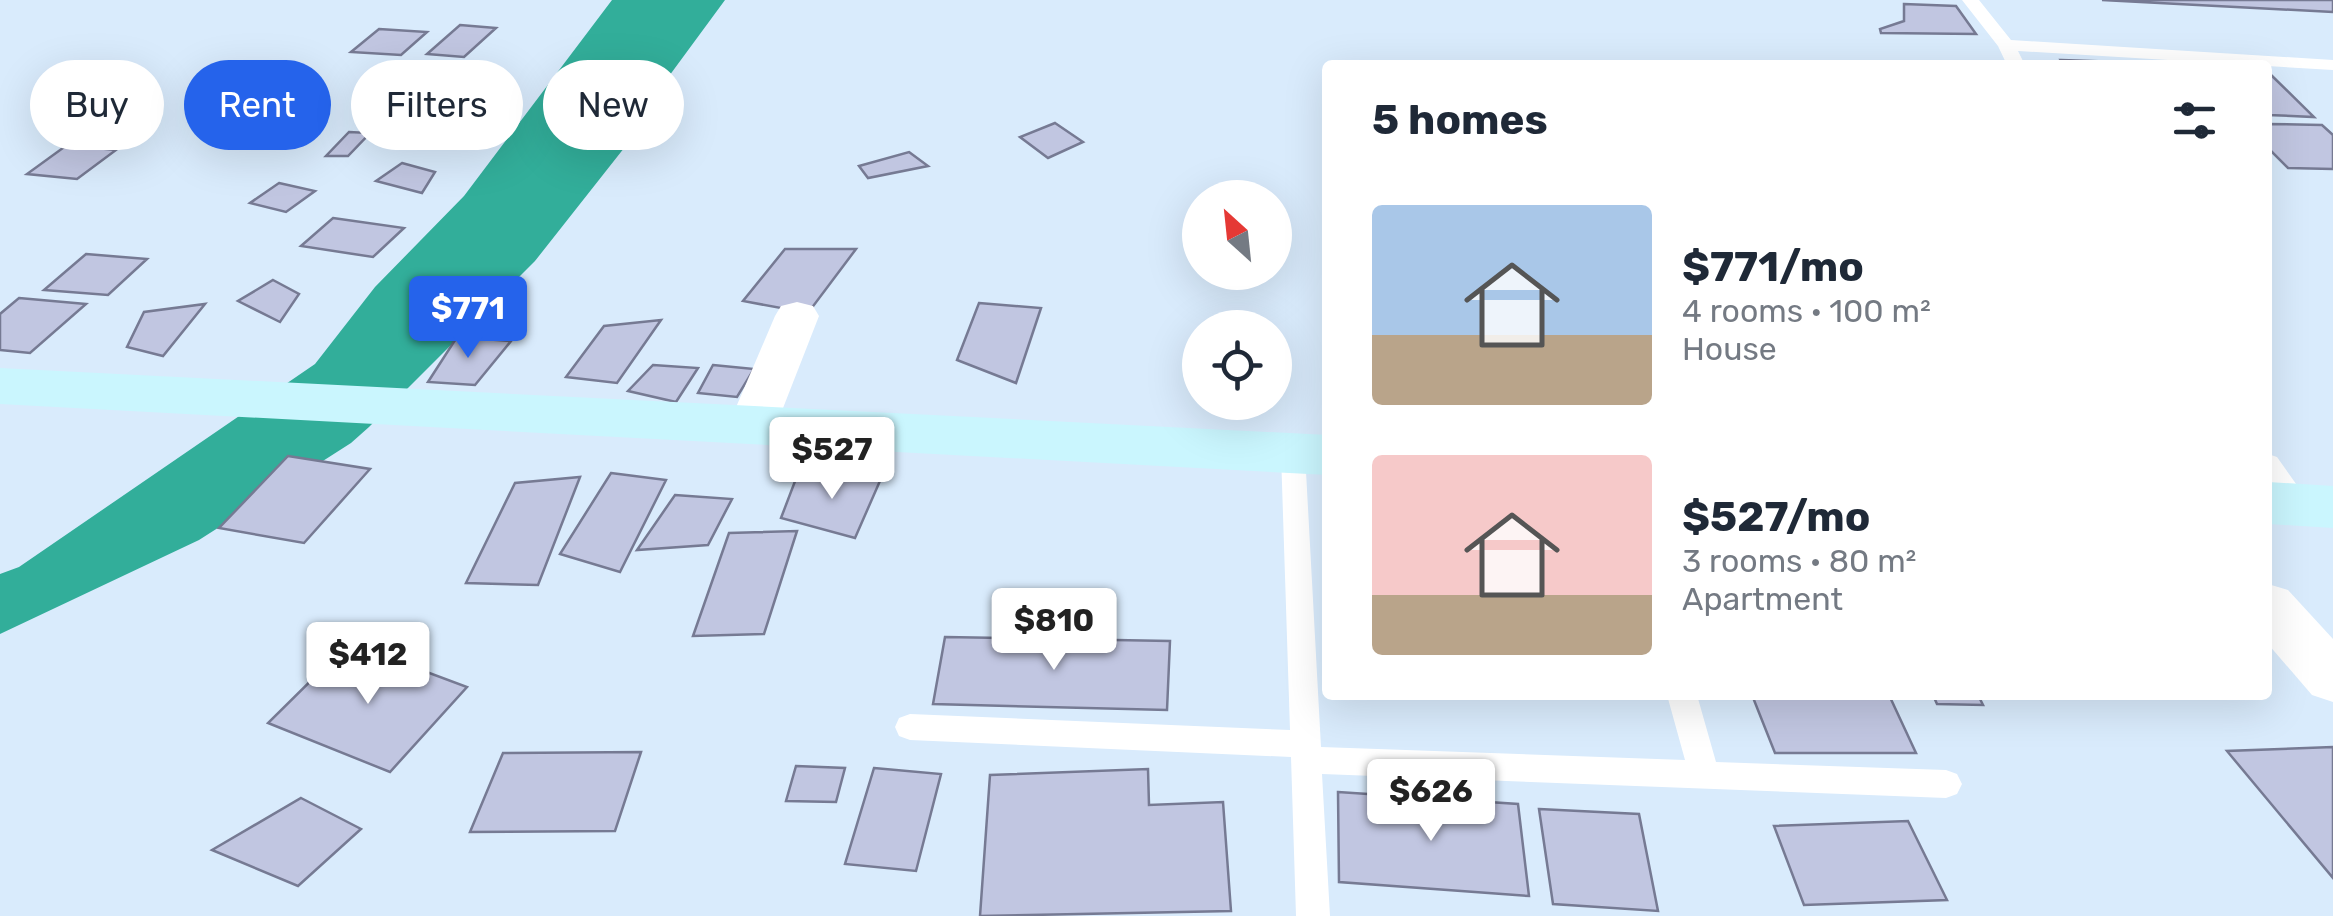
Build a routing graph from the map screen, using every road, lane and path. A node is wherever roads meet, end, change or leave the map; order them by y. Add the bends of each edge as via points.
1 (1970, 0) edge
2 (2006, 45) junction
3 (2014, 60) edge
4 (2238, 60) edge
5 (2272, 62) edge
6 (2331, 66) edge
7 (797, 316) dead end
8 (0, 386) edge
9 (752, 426) junction
10 (1310, 454) edge
11 (2272, 610) edge
12 (2333, 678) edge
13 (1683, 700) edge
14 (910, 727) dead end
15 (1305, 752) junction
16 (1704, 773) junction
17 (1946, 784) dead end
18 (1313, 916) edge

1 - 2 lane
2 - 3 lane
2 - 4 lane
5 - 6 lane
7 - 9 street
8 - 9 main road
9 - 10 main road
10 - 15 lane
11 - 12 street
13 - 16 lane
14 - 15 lane
15 - 16 lane
15 - 18 lane
16 - 17 lane

